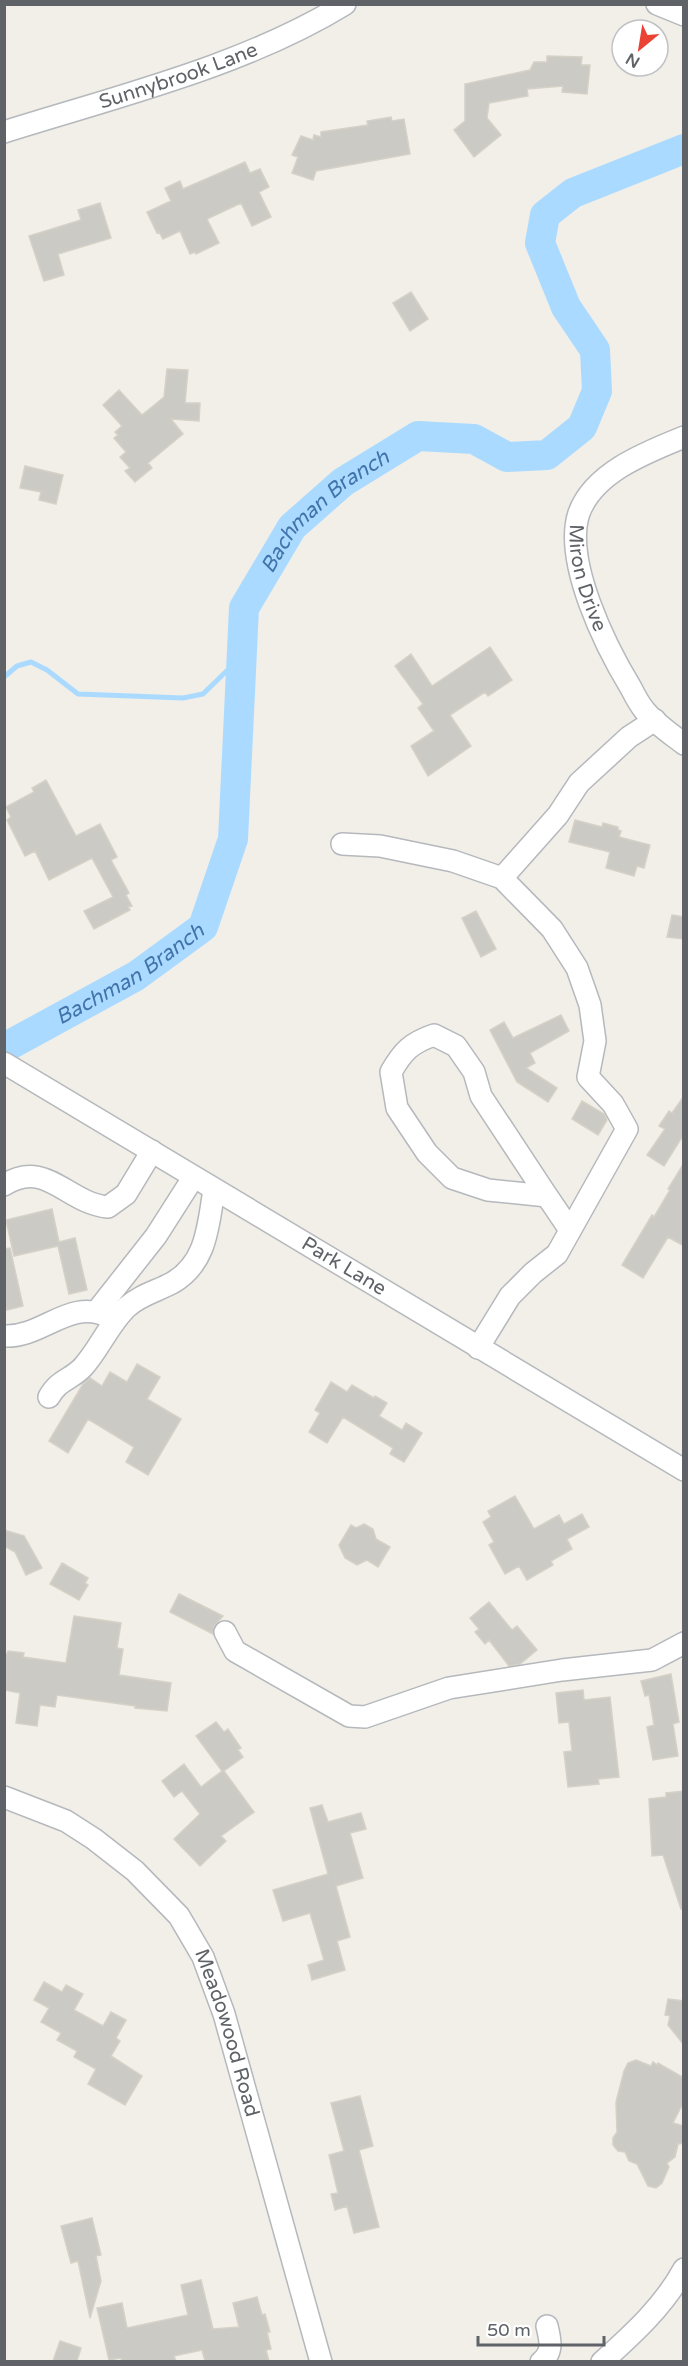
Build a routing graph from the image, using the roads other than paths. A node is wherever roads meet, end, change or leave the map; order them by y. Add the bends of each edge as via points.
1 (345, 4) edge
2 (657, 4) edge
3 (684, 15) edge
4 (4, 132) edge
5 (684, 437) edge
6 (655, 720) junction
7 (684, 744) edge
8 (342, 844) dead end
9 (502, 878) junction
10 (4, 1063) edge
11 (152, 1151) junction
12 (193, 1178) junction
13 (4, 1185) edge
14 (214, 1190) junction
15 (547, 1196) junction
16 (570, 1230) junction
17 (106, 1315) junction
18 (4, 1336) edge
19 (478, 1348) junction
20 (49, 1396) dead end
21 (684, 1470) edge
22 (225, 1632) dead end
23 (684, 1643) edge
24 (4, 1797) edge
25 (684, 2269) edge
26 (547, 2326) dead end
27 (321, 2361) edge
28 (541, 2361) edge
29 (602, 2361) edge

1 - 4 street, Sunnybrook Lane via 313,24 234,59
2 - 3 street
5 - 6 street, Miron Drive via 618,466 579,512 576,540 585,589 611,655 645,711
6 - 7 street, Miron Drive
6 - 9 street via 629,737 579,783 558,815
8 - 9 street via 380,846 453,861
9 - 16 street via 552,929 577,968 590,1005 595,1041 588,1077 613,1104 627,1129
10 - 11 street, Park Lane
11 - 12 street, Park Lane
11 - 13 street via 126,1194 108,1208 96,1206 34,1175
12 - 14 street, Park Lane
12 - 17 street
14 - 17 street via 202,1249 193,1266 172,1283
14 - 19 street, Park Lane
15 - 15 street via 488,1190 452,1178 427,1153 398,1108 391,1072 400,1055 416,1042 434,1035 456,1046 474,1072 481,1096
15 - 16 street
16 - 19 street via 556,1254 510,1296
17 - 18 street via 85,1310 26,1334
17 - 20 street via 83,1367 56,1386
19 - 21 street, Park Lane
22 - 23 street via 235,1651 357,1717 449,1688 652,1660
24 - 27 street, Meadowood Road via 66,1821 94,1839 135,1871 179,1916 202,1957 224,2014
25 - 29 street via 641,2326
26 - 28 street via 551,2343 547,2357

